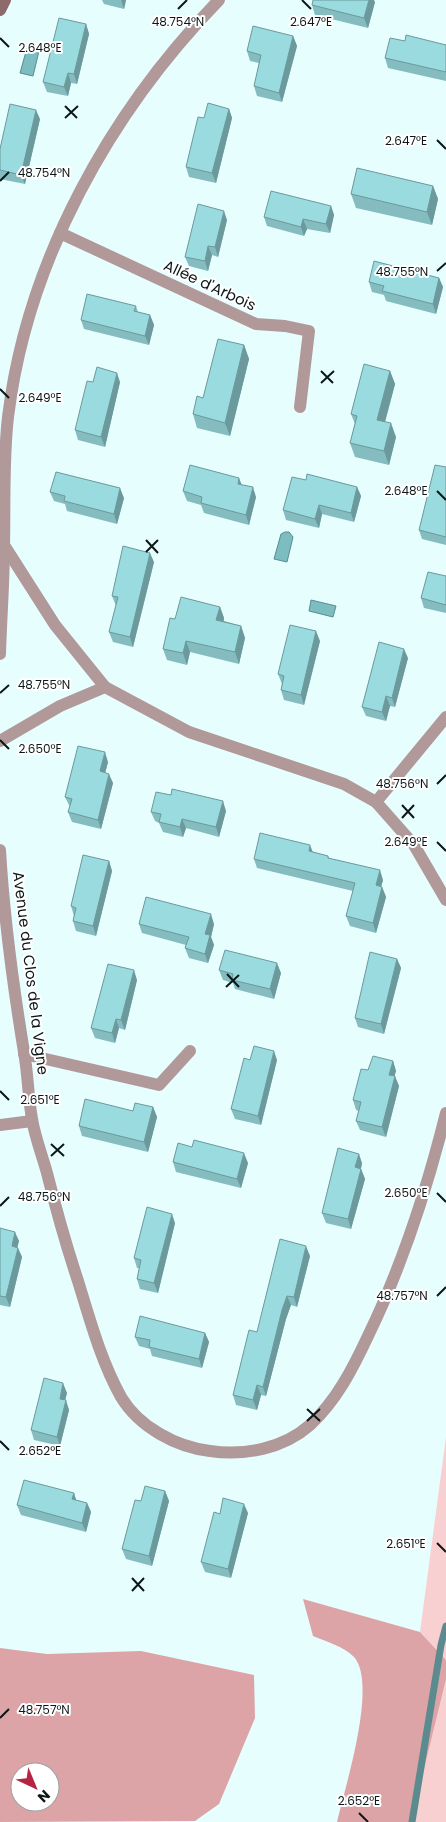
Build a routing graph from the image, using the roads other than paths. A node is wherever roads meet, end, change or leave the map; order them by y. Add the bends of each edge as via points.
1 (5, 0) edge
2 (219, 0) edge
3 (0, 10) edge
4 (60, 233) junction
5 (300, 407) dead end
6 (4, 546) junction
7 (0, 654) edge
8 (105, 687) junction
9 (446, 717) edge
10 (0, 741) edge
11 (376, 802) junction
12 (0, 850) edge
13 (446, 900) edge
14 (190, 1051) dead end
15 (24, 1054) junction
16 (446, 1113) edge
17 (32, 1120) junction
18 (0, 1125) edge

1 - 3 street
2 - 4 street via 130,108
4 - 5 street, Allée d'Arbois via 256,324 309,331
4 - 6 street via 41,279 22,341 12,389 3,475
6 - 7 street
6 - 8 street via 55,625
8 - 10 street via 60,706
8 - 11 street via 190,732 344,784
9 - 11 street
11 - 13 street via 414,844
12 - 15 street, Avenue du Clos de la Vigne via 7,938
14 - 15 street via 159,1085
15 - 17 street, Avenue du Clos de la Vigne
16 - 17 street, Avenue du Clos de la Vigne via 425,1191 398,1269 344,1383 308,1426 288,1439 265,1449 226,1453 186,1446 169,1439 151,1429 123,1399 100,1351
17 - 18 street

